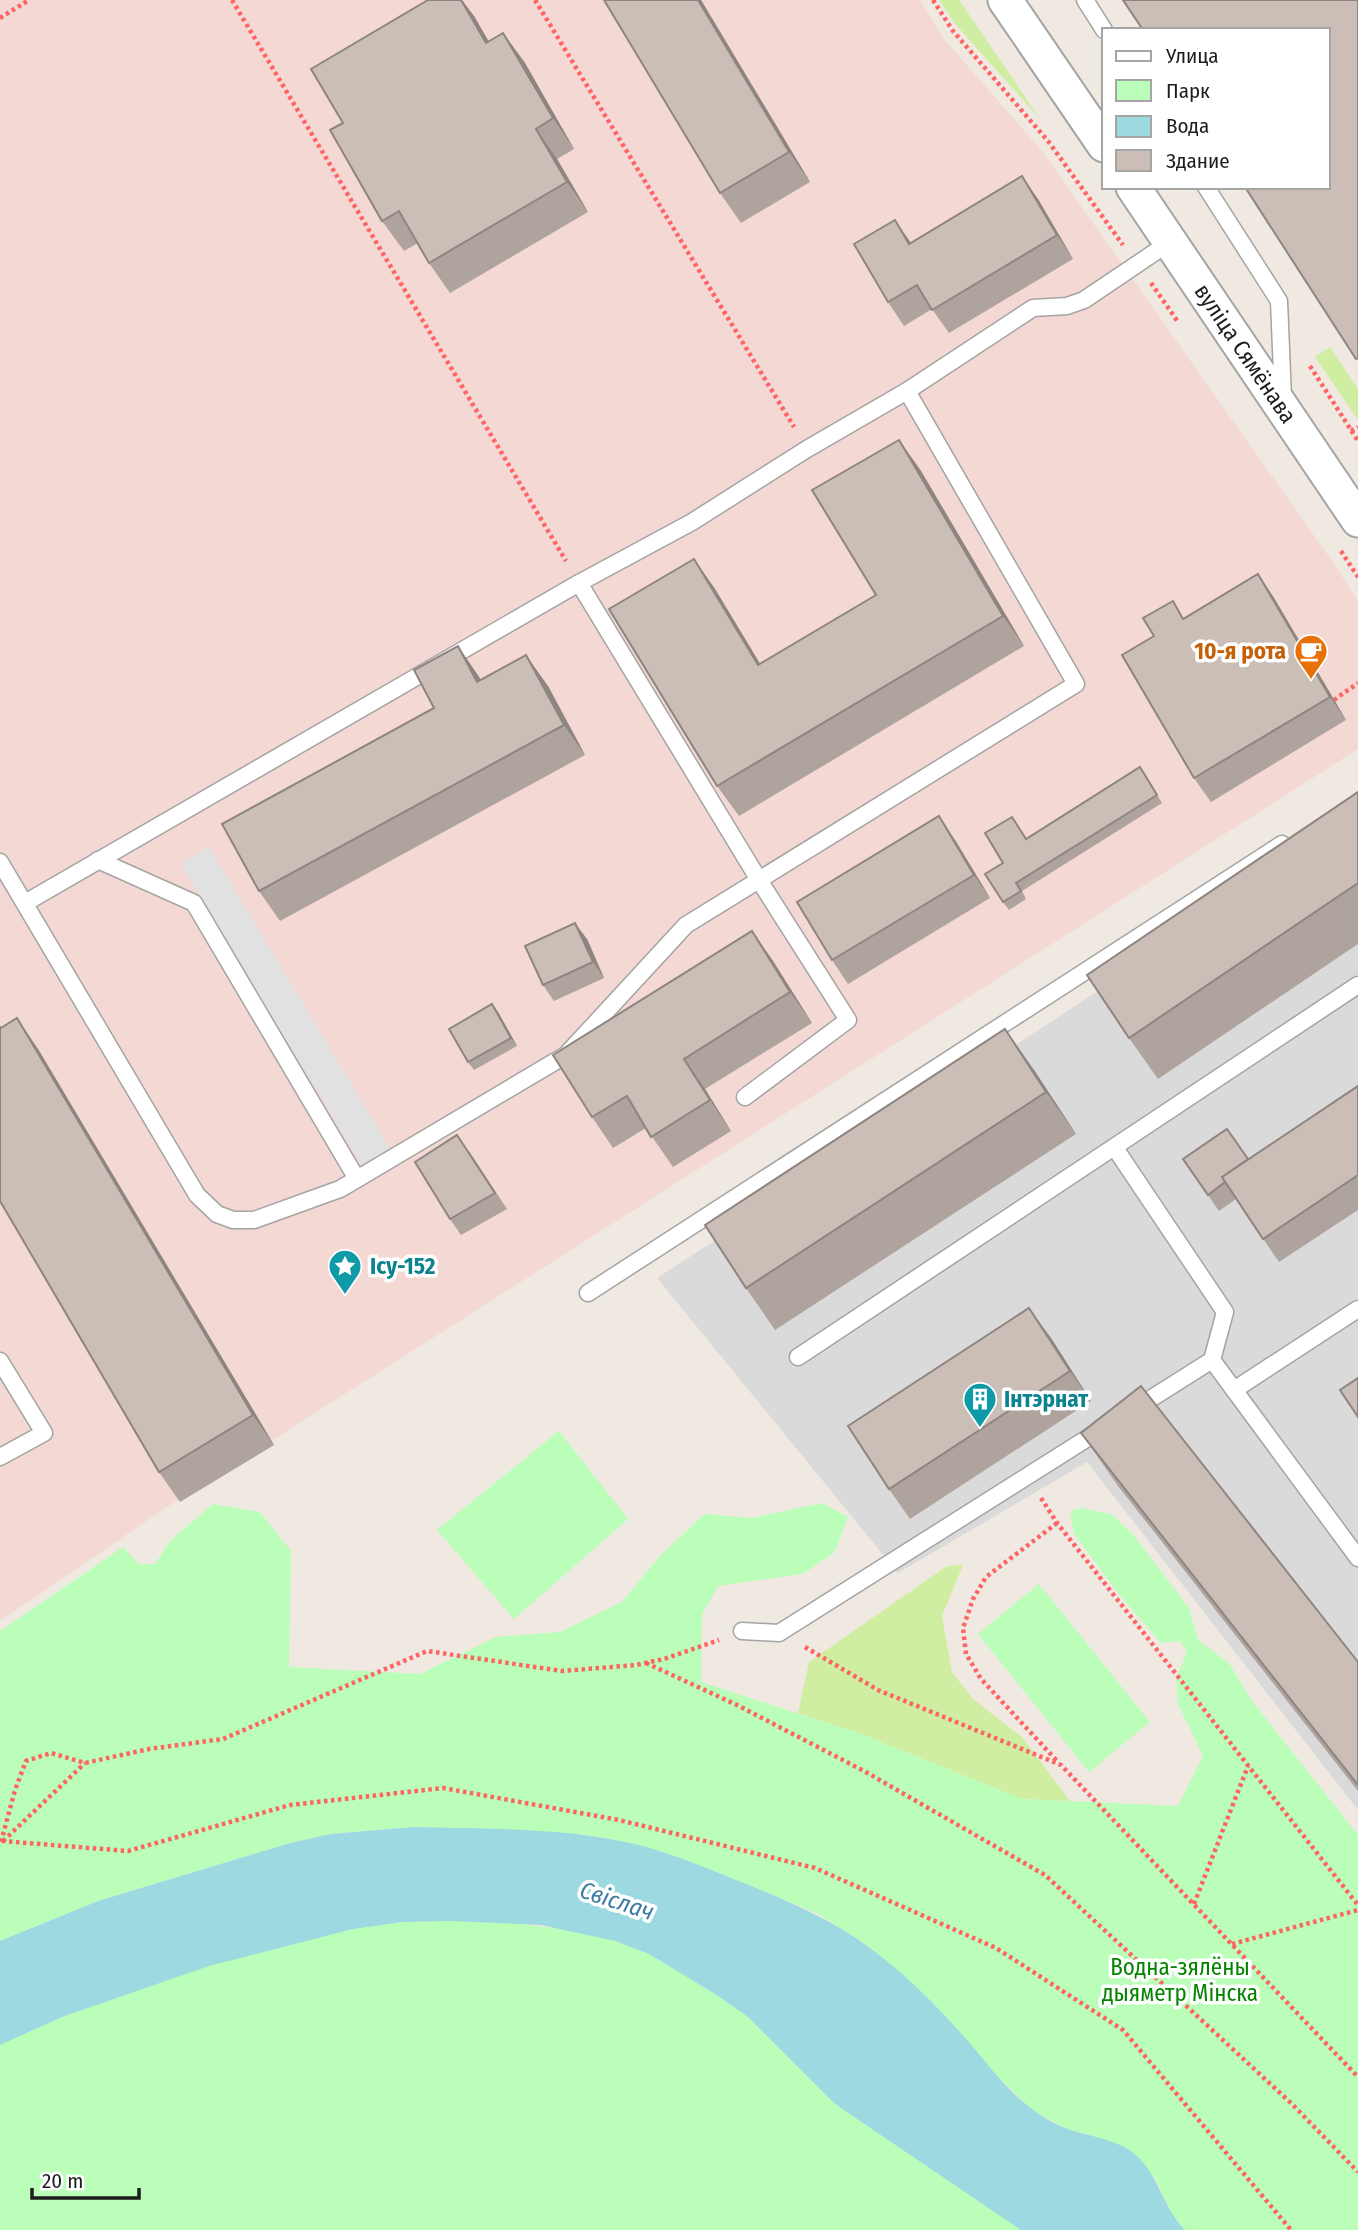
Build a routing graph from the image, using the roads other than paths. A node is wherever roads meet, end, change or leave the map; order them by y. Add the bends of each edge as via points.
1 (1005, 0) edge
2 (1088, 5) edge
3 (1103, 28) edge
4 (1102, 142) edge
5 (1134, 189) edge
6 (1207, 189) edge
7 (1170, 242) junction
8 (907, 391) junction
9 (1284, 409) junction
10 (1358, 520) edge
11 (579, 583) junction
12 (1300, 832) edge
13 (99, 860) junction
14 (0, 862) edge
15 (759, 880) junction
16 (25, 903) junction
17 (1358, 985) edge
18 (745, 1097) dead end
19 (1115, 1148) junction
20 (357, 1179) junction
21 (588, 1293) dead end
22 (1358, 1309) edge
23 (798, 1357) dead end
24 (1212, 1360) junction
25 (0, 1361) edge
26 (1234, 1390) junction
27 (0, 1457) edge
28 (1358, 1558) edge
29 (742, 1631) road end

1 - 4 street
2 - 3 lane
5 - 7 street, вуліца Сямёнава
6 - 9 lane via 1279,301
7 - 8 lane via 1084,300 1033,308
7 - 9 street, вуліца Сямёнава
8 - 11 lane via 692,522
8 - 15 lane via 1076,684
9 - 10 street, вуліца Сямёнава
11 - 13 lane
11 - 15 lane
12 - 21 lane
13 - 16 lane
13 - 20 lane via 194,903
14 - 16 lane
15 - 18 lane via 848,1020
15 - 20 lane via 686,925 566,1055
16 - 20 lane via 197,1195 217,1214 254,1220
17 - 19 lane
19 - 23 lane
19 - 24 lane via 1226,1312
22 - 26 lane
24 - 26 lane
24 - 29 lane via 779,1633
25 - 27 lane via 44,1433
26 - 28 lane

